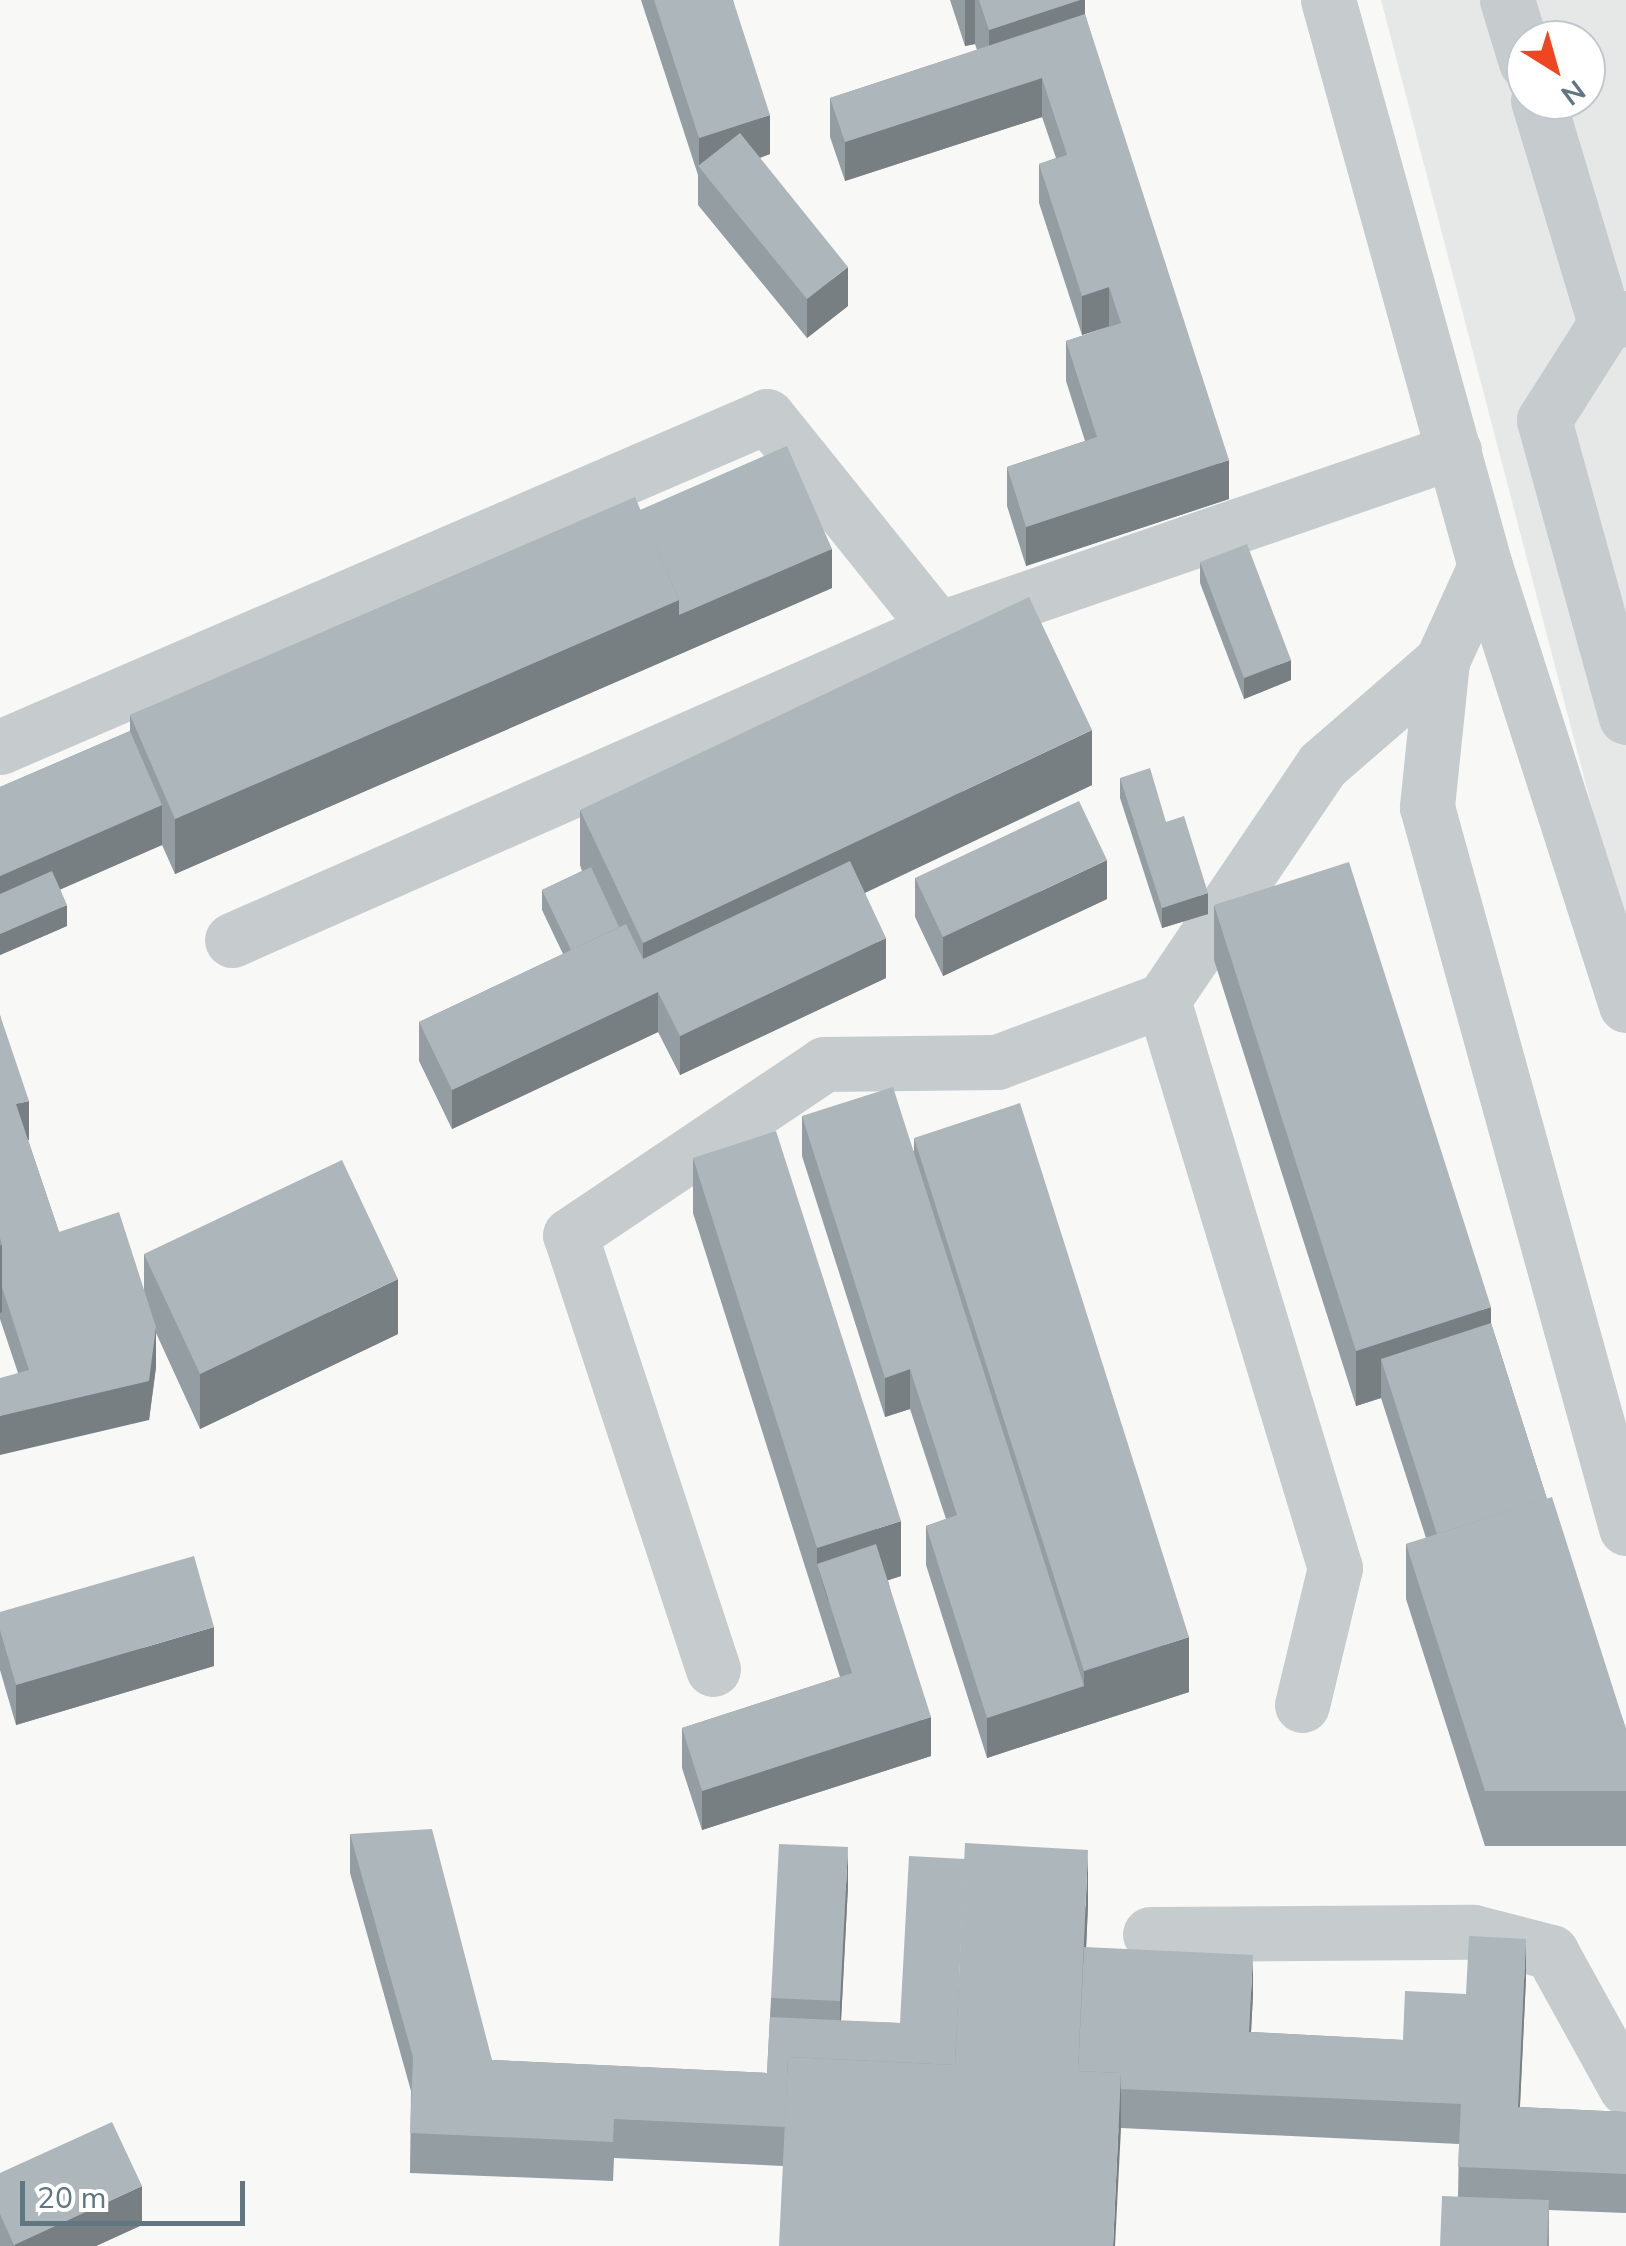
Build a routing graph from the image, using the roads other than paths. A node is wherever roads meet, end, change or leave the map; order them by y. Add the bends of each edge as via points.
1 (1328, 0) edge
2 (1545, 120) edge
3 (1616, 321) edge
4 (1454, 451) junction
5 (1485, 566) junction
6 (938, 629) junction
7 (1442, 661) junction
8 (1626, 717) edge
9 (0, 747) edge
10 (232, 940) dead end
11 (1163, 1000) junction
12 (1626, 1005) edge
13 (1626, 1528) edge
14 (713, 1669) dead end
15 (1302, 1704) dead end
16 (1150, 1934) dead end
17 (1626, 2088) edge

1 - 4 street
2 - 3 street
3 - 8 street via 1544,420
4 - 5 street
4 - 6 street
5 - 7 street
5 - 12 street
6 - 9 street via 767,416
6 - 10 street
7 - 11 street via 1322,766
7 - 13 street via 1428,807
11 - 14 street via 997,1062 824,1064 570,1235
11 - 15 street via 1335,1568
16 - 17 street via 1473,1932 1551,1952

